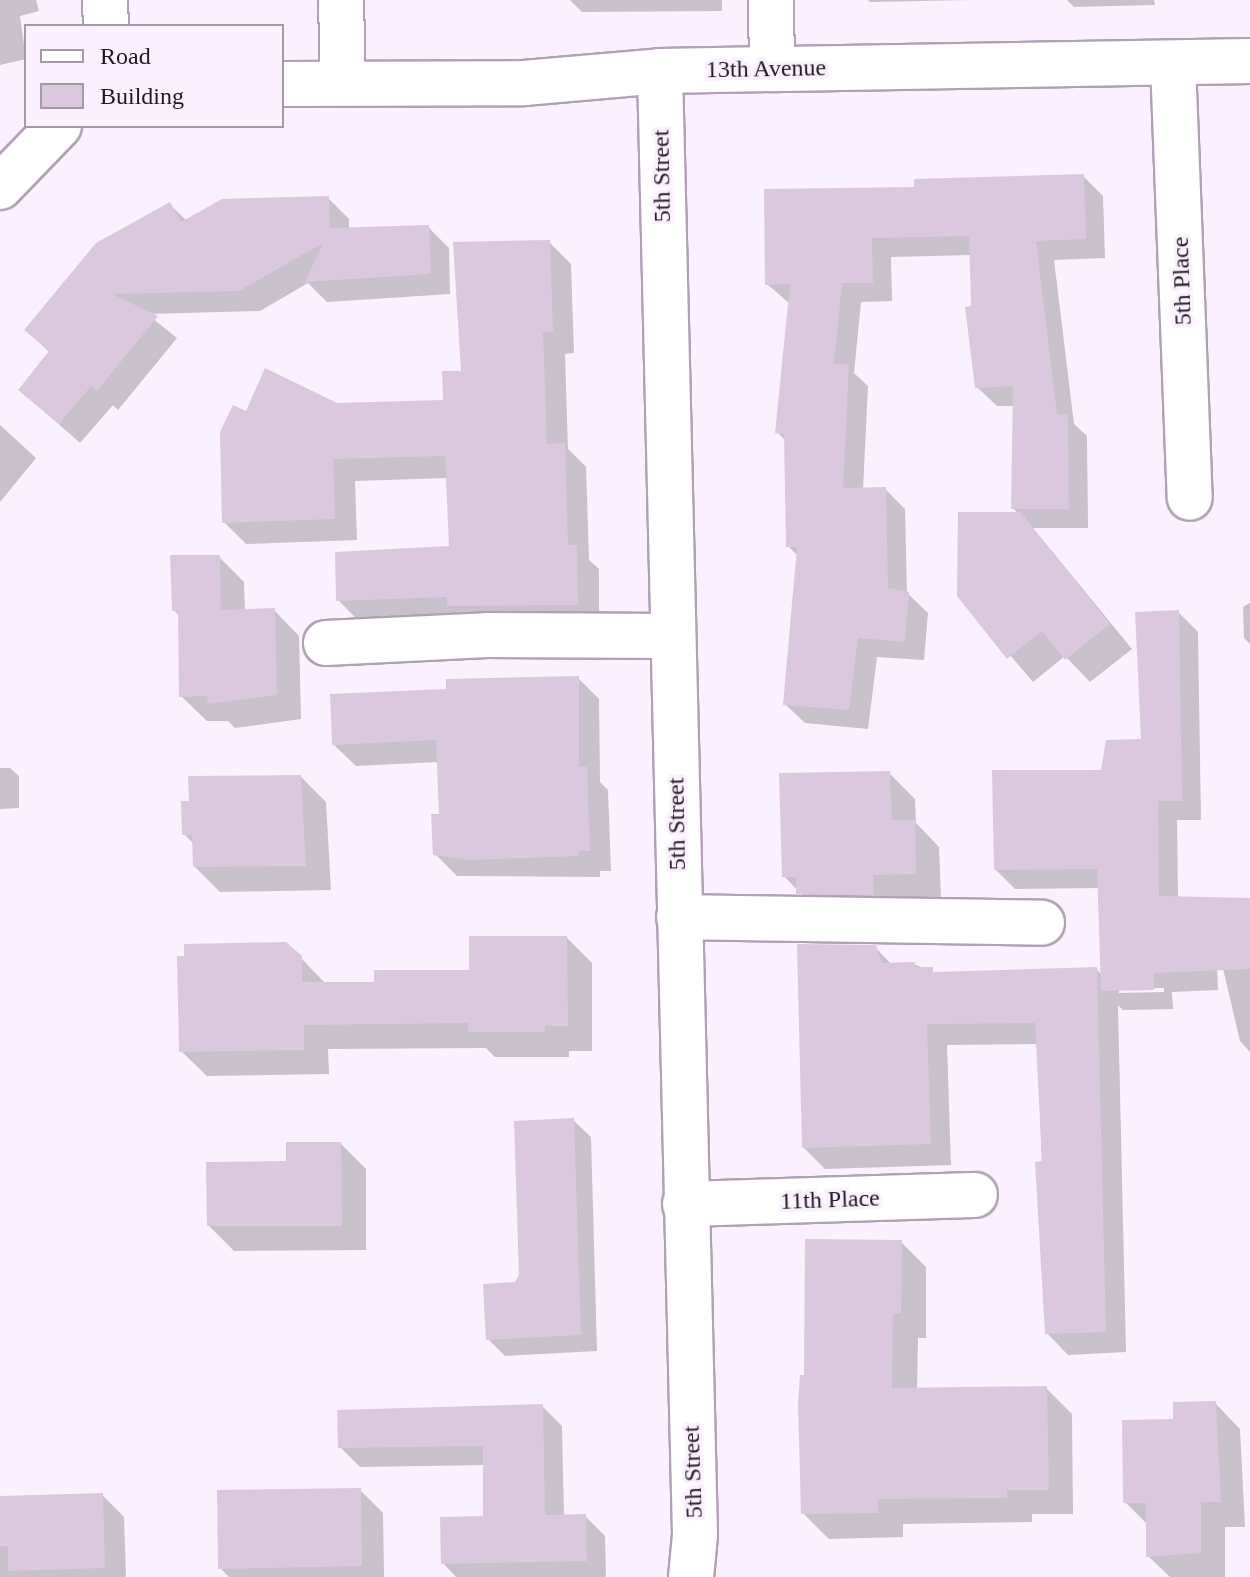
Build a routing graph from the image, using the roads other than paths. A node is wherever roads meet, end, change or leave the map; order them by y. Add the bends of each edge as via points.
1 (105, 0) edge
2 (341, 0) edge
3 (771, 0) edge
4 (106, 24) edge
5 (1250, 61) edge
6 (1173, 63) junction
7 (772, 69) junction
8 (660, 71) junction
9 (343, 83) junction
10 (284, 84) edge
11 (57, 128) edge
12 (0, 187) edge
13 (1190, 498) dead end
14 (673, 636) junction
15 (326, 643) dead end
16 (679, 917) junction
17 (1042, 923) dead end
18 (975, 1195) dead end
19 (685, 1204) junction
20 (691, 1577) edge

1 - 4 street
2 - 9 street
3 - 7 street
5 - 6 street, 13th Avenue
6 - 7 street, 13th Avenue
6 - 13 street, 5th Place
7 - 8 street, 13th Avenue
8 - 9 street, 13th Avenue via 524,83
8 - 14 street, 5th Street
9 - 10 street, 13th Avenue
11 - 12 street
14 - 15 street via 487,635
14 - 16 street, 5th Street
16 - 17 street
16 - 19 street, 5th Street
18 - 19 street, 11th Place
19 - 20 street, 5th Street via 695,1535

